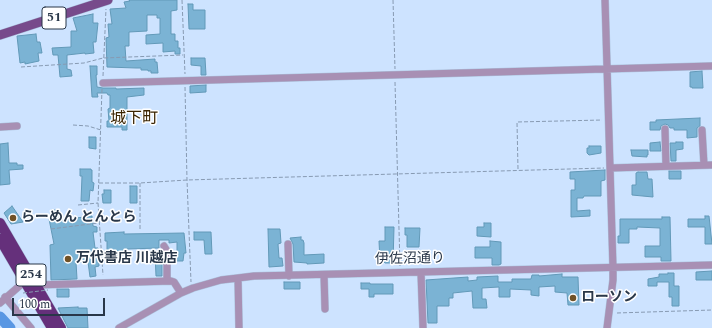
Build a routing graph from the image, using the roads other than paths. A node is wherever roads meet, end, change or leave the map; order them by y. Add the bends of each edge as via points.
1 (107, 0) edge
2 (605, 0) edge
3 (0, 35) edge
4 (712, 66) edge
5 (607, 68) junction
6 (102, 83) road end
7 (17, 126) dead end
8 (0, 127) edge
9 (665, 129) dead end
10 (702, 130) dead end
11 (704, 165) junction
12 (712, 165) edge
13 (666, 166) junction
14 (610, 168) junction
15 (0, 223) edge
16 (0, 239) edge
17 (288, 244) dead end
18 (164, 246) dead end
19 (712, 265) edge
20 (613, 268) junction
21 (421, 273) junction
22 (324, 275) junction
23 (289, 276) junction
24 (238, 278) junction
25 (25, 281) junction
26 (167, 281) junction
27 (36, 285) junction
28 (181, 293) junction
29 (3, 300) edge
30 (325, 309) dead end
31 (31, 328) edge
32 (52, 328) edge
33 (61, 328) edge
34 (119, 328) edge
35 (239, 328) edge
36 (423, 328) edge
37 (607, 328) edge

1 - 3 main road, 51
2 - 5 street
4 - 5 street
5 - 6 street
5 - 14 street
7 - 8 street
9 - 13 street
10 - 11 street
11 - 12 street
11 - 13 street
13 - 14 street
14 - 20 street
15 - 27 highway, 254
16 - 25 highway, 254
17 - 23 street
18 - 26 street via 167,251
19 - 20 street, 伊佐沼通り
20 - 21 street, 伊佐沼通り
20 - 37 street
21 - 22 street, 伊佐沼通り
21 - 36 street
22 - 23 street, 伊佐沼通り
22 - 30 street
23 - 24 street, 伊佐沼通り
24 - 28 street, 伊佐沼通り via 221,280
24 - 35 street
25 - 29 street
25 - 32 highway, 254
26 - 27 street
26 - 28 street via 174,282
27 - 33 highway, 254
28 - 34 street, 伊佐沼通り
29 - 31 street

